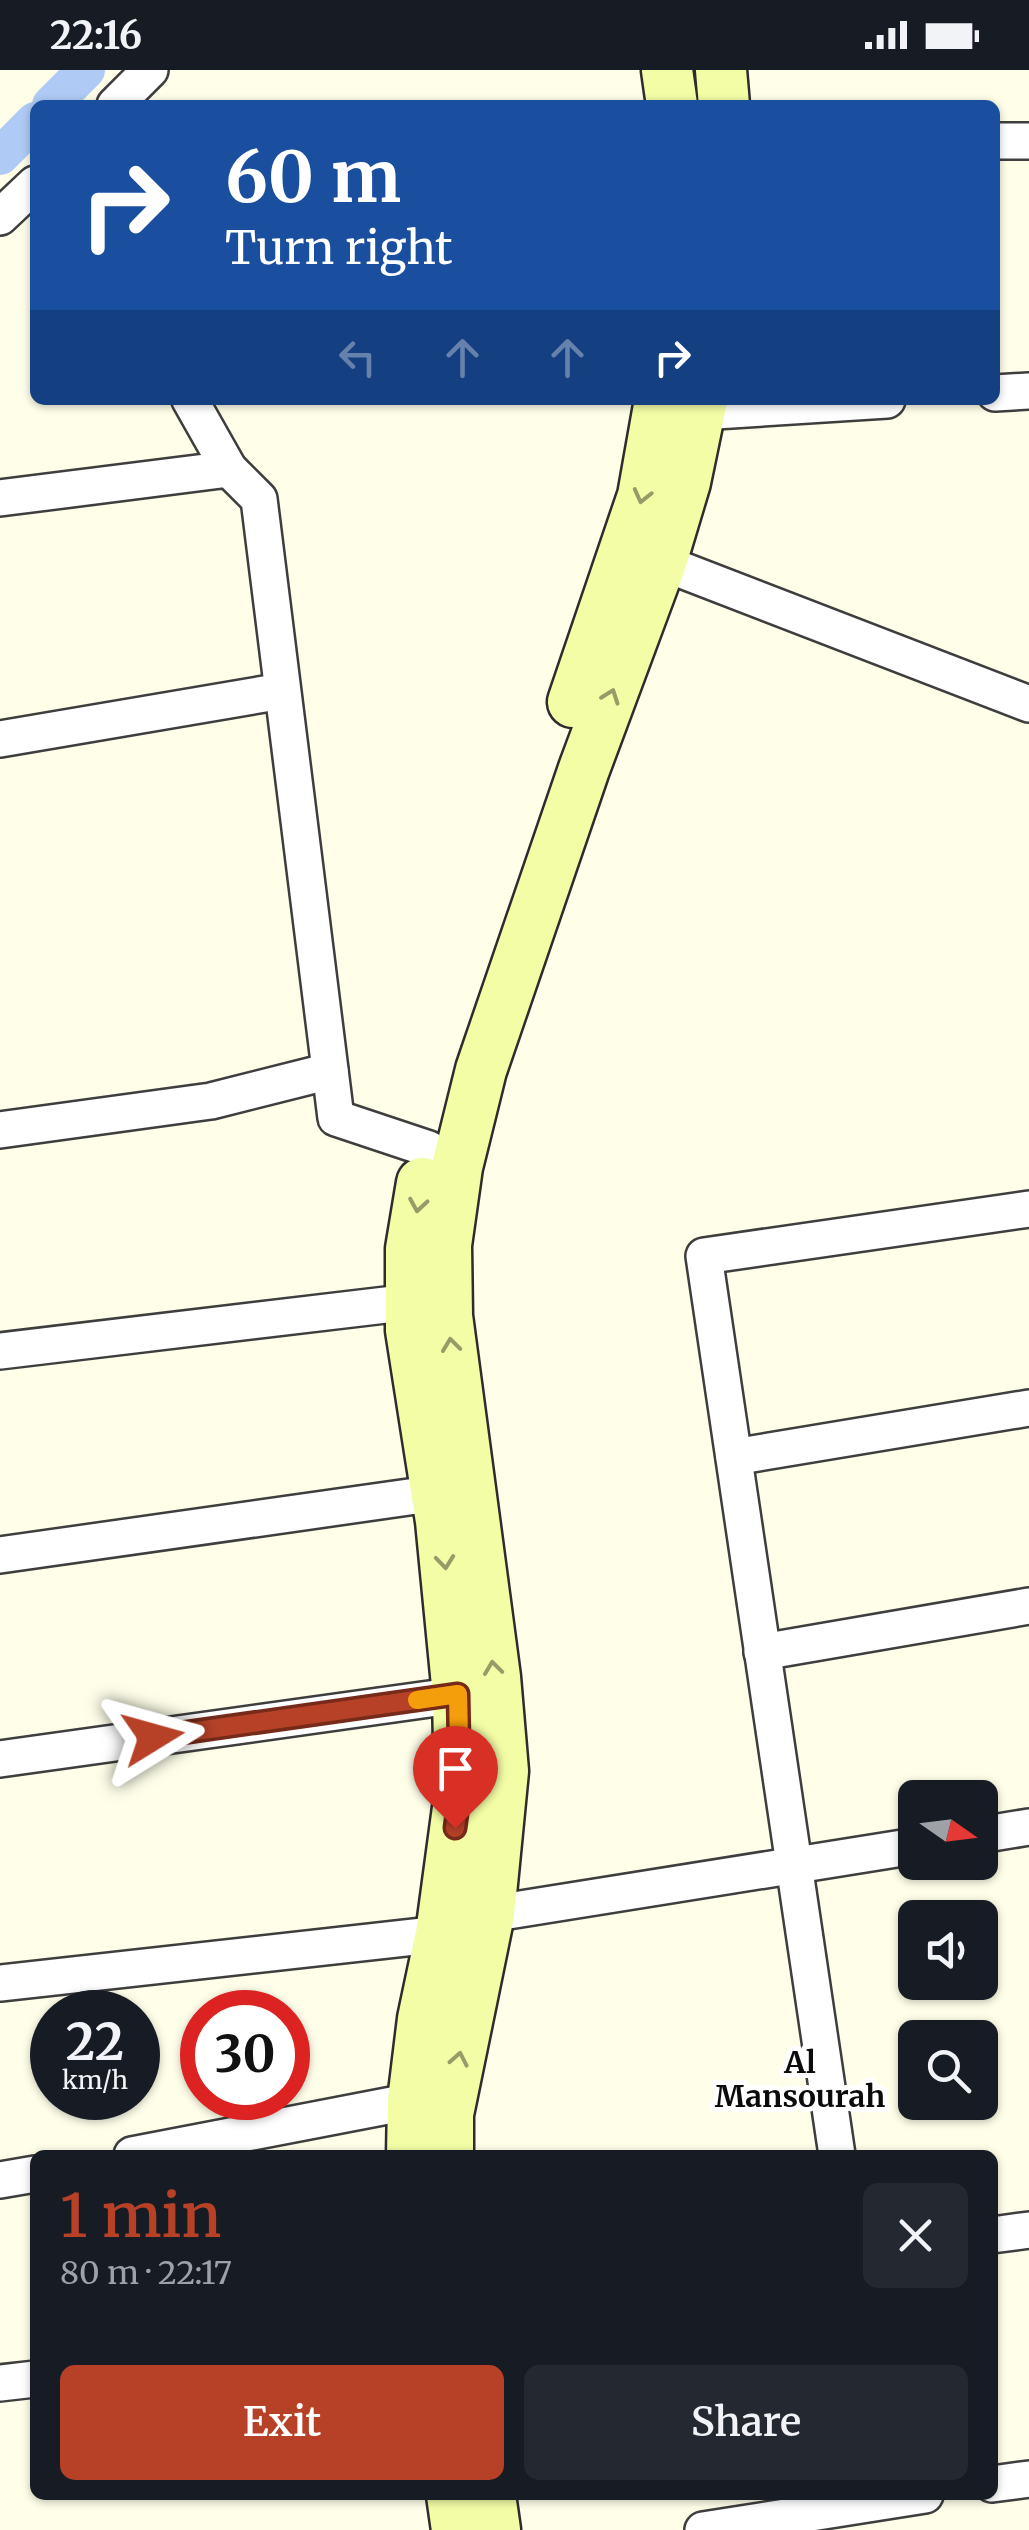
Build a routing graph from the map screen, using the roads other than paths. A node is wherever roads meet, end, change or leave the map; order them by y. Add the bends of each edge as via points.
1 (150, 70) edge
2 (667, 70) edge
3 (720, 70) edge
4 (120, 100) edge
5 (671, 100) edge
6 (723, 100) edge
7 (1000, 141) edge
8 (1029, 141) edge
9 (30, 189) edge
10 (0, 217) edge
11 (1029, 391) edge
12 (1000, 393) edge
13 (193, 405) edge
14 (687, 405) edge
15 (687, 405) edge
16 (230, 469) junction
17 (0, 498) edge
18 (660, 562) junction
19 (282, 691) junction
20 (1029, 704) edge
21 (0, 739) edge
22 (330, 1070) junction
23 (0, 1130) edge
24 (429, 1150) junction
25 (1029, 1209) edge
26 (411, 1302) junction
27 (0, 1351) edge
28 (1029, 1408) edge
29 (734, 1457) junction
30 (436, 1493) junction
31 (0, 1555) edge
32 (1029, 1606) edge
33 (762, 1652) junction
34 (458, 1694) junction
35 (0, 1758) edge
36 (1029, 1828) edge
37 (998, 1832) edge
38 (898, 1849) edge
39 (794, 1865) junction
40 (488, 1914) junction
41 (441, 1934) junction
42 (0, 1983) edge
43 (414, 2101) junction
44 (158, 2150) edge
45 (412, 2150) edge
46 (448, 2150) edge
47 (836, 2150) edge
48 (30, 2175) edge
49 (0, 2180) edge
50 (1029, 2230) edge
51 (998, 2234) edge
52 (30, 2379) edge
53 (0, 2383) edge
54 (1029, 2478) edge
55 (998, 2483) edge
56 (453, 2500) edge
57 (491, 2500) edge
58 (877, 2500) edge
59 (457, 2530) edge
60 (496, 2530) edge
61 (704, 2530) edge

1 - 4 street
2 - 5 street
3 - 6 street
7 - 8 street
9 - 10 street
11 - 12 street
13 - 16 street
14 - 18 street via 685,482
15 -> 24 street via 644,496 449,1069
16 - 17 street
16 - 19 street via 259,499
18 - 20 street
40 -> 18 street via 502,1771 447,1316 446,1245 481,1070
19 - 21 street
19 - 22 street
22 - 23 street via 210,1100
22 - 24 street via 336,1118
24 -> 26 street via 411,1249
25 - 29 street via 704,1256
26 - 27 street
26 - 30 street
28 - 29 street
29 - 33 street
30 - 31 street
30 -> 34 street
32 - 33 street
33 - 39 street
34 - 35 street
34 - 41 street via 460,1792
36 - 37 street
38 - 39 street
39 - 40 street
39 - 47 street
46 -> 40 street via 448,2114
41 - 42 street
41 - 43 street
43 - 44 street
43 - 45 street
48 - 49 street
50 - 51 street
52 - 53 street
54 - 55 street
56 - 59 street
57 - 60 street
58 - 61 street

